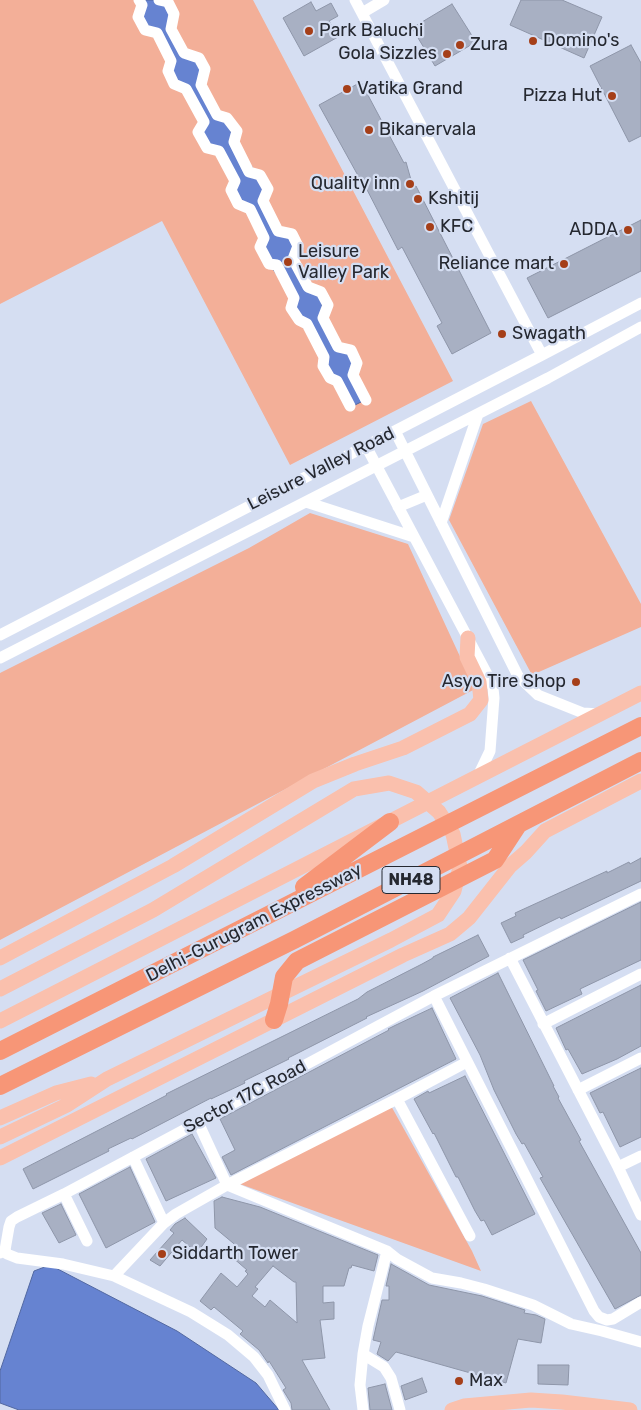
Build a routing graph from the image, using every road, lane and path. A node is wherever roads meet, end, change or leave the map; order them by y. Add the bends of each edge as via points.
1 (159, 0) edge
2 (355, 0) edge
3 (384, 0) edge
4 (145, 2) edge
5 (362, 13) junction
6 (641, 303) edge
7 (641, 327) edge
8 (542, 356) junction
9 (366, 400) dead end
10 (350, 406) dead end
11 (478, 414) junction
12 (395, 431) junction
13 (366, 446) junction
14 (404, 452) junction
15 (376, 466) junction
16 (427, 495) junction
17 (306, 502) junction
18 (398, 507) junction
19 (441, 523) junction
20 (414, 537) junction
21 (0, 635) edge
22 (468, 638) junction
23 (0, 658) edge
24 (641, 693) edge
25 (599, 714) junction
26 (641, 726) edge
27 (637, 764) edge
28 (478, 776) junction
29 (641, 781) edge
30 (390, 822) junction
31 (519, 824) junction
32 (641, 894) edge
33 (267, 915) junction
34 (0, 958) edge
35 (510, 958) junction
36 (641, 974) edge
37 (0, 989) edge
38 (434, 996) junction
39 (0, 1020) edge
40 (274, 1020) junction
41 (543, 1024) junction
42 (0, 1051) edge
43 (641, 1058) edge
44 (467, 1062) junction
45 (107, 1079) junction
46 (0, 1086) edge
47 (578, 1090) junction
48 (397, 1099) junction
49 (0, 1118) edge
50 (198, 1122) junction
51 (0, 1138) edge
52 (641, 1156) edge
53 (133, 1157) junction
54 (0, 1158) edge
55 (618, 1167) junction
56 (227, 1185) junction
57 (64, 1194) junction
58 (641, 1215) edge
59 (164, 1223) junction
60 (470, 1236) dead end
61 (87, 1241) dead end
62 (387, 1251) junction
63 (2, 1252) edge
64 (114, 1276) junction
65 (641, 1302) edge
66 (641, 1342) edge
67 (363, 1354) junction
68 (285, 1410) edge
69 (363, 1410) edge
70 (400, 1410) edge
71 (452, 1410) edge
72 (630, 1410) edge

1 - 9 street via 168,2 174,14 171,29 184,53 199,58 205,69 201,85 217,115 227,118 237,131 234,142 249,172 260,175 268,189 263,201 278,231 292,234 298,246 293,259 308,288 321,292 328,305 323,318 338,347 351,350 357,363 353,375
2 - 5 street
3 - 5 street
4 - 10 street via 138,17 145,30 157,33 172,61 168,71 174,84 186,88 204,122 198,132 207,148 219,150 235,181 231,190 238,204 250,208 264,238 260,247 269,264 277,265 294,298 291,308 299,320 307,324 324,357 323,366 330,378 337,381
5 - 8 street
6 - 8 street, Leisure Valley Road
7 - 11 street, Leisure Valley Road
8 - 12 street, Leisure Valley Road
11 - 14 street, Leisure Valley Road
11 - 19 street
12 - 13 street, Leisure Valley Road
12 - 14 street
13 - 15 street
13 - 21 street, Leisure Valley Road
14 - 15 street, Leisure Valley Road
14 - 16 street
15 - 17 street, Leisure Valley Road
15 - 18 street
16 - 18 street
16 - 19 street
17 - 20 street
17 - 23 street, Leisure Valley Road
18 - 20 street
19 - 25 street via 518,676 538,695 583,713
20 - 22 street
22 - 28 street via 487,674 494,698 490,751
22 - 34 main road via 467,657 479,682 481,700 470,714 403,748 313,781 173,866
24 - 25 main road
25 - 28 main road
26 - 33 highway, Delhi-Gurugram Expressway / NH48
27 - 31 highway, Delhi-Gurugram Expressway / NH48
28 - 30 main road
29 - 40 main road via 545,831 510,866 469,918 450,934
30 - 33 highway
30 - 39 main road
31 - 40 highway via 495,860 297,961 284,977
31 - 46 highway, Delhi-Gurugram Expressway / NH48
32 - 35 street, Sector 17C Road
33 - 42 highway, Delhi-Gurugram Expressway / NH48
35 - 38 street, Sector 17C Road
35 - 41 street
36 - 41 street
37 - 45 main road via 153,910 354,789 389,783 416,792 438,812 453,834 460,868 454,892 438,915
38 - 44 street
38 - 50 street, Sector 17C Road
40 - 54 main road
41 - 47 street
43 - 47 street
44 - 48 street
44 - 65 street via 594,1311 607,1320
45 - 49 main road via 56,1093
45 - 51 main road via 67,1105
47 - 55 street
48 - 56 street
48 - 60 street
50 - 53 street, Sector 17C Road
50 - 56 street
52 - 55 street
53 - 57 street, Sector 17C Road
53 - 59 street
55 - 58 street
56 - 59 street
56 - 62 street
57 - 61 street
57 - 63 street, Sector 17C Road via 16,1217
59 - 64 street
62 - 66 street via 432,1278 484,1289 533,1305 571,1324
62 - 67 street
63 - 64 street via 17,1258
64 - 68 street via 191,1312 228,1335 259,1363
67 - 69 street via 360,1385
67 - 70 street via 384,1367 391,1378
71 - 72 main road via 531,1400

